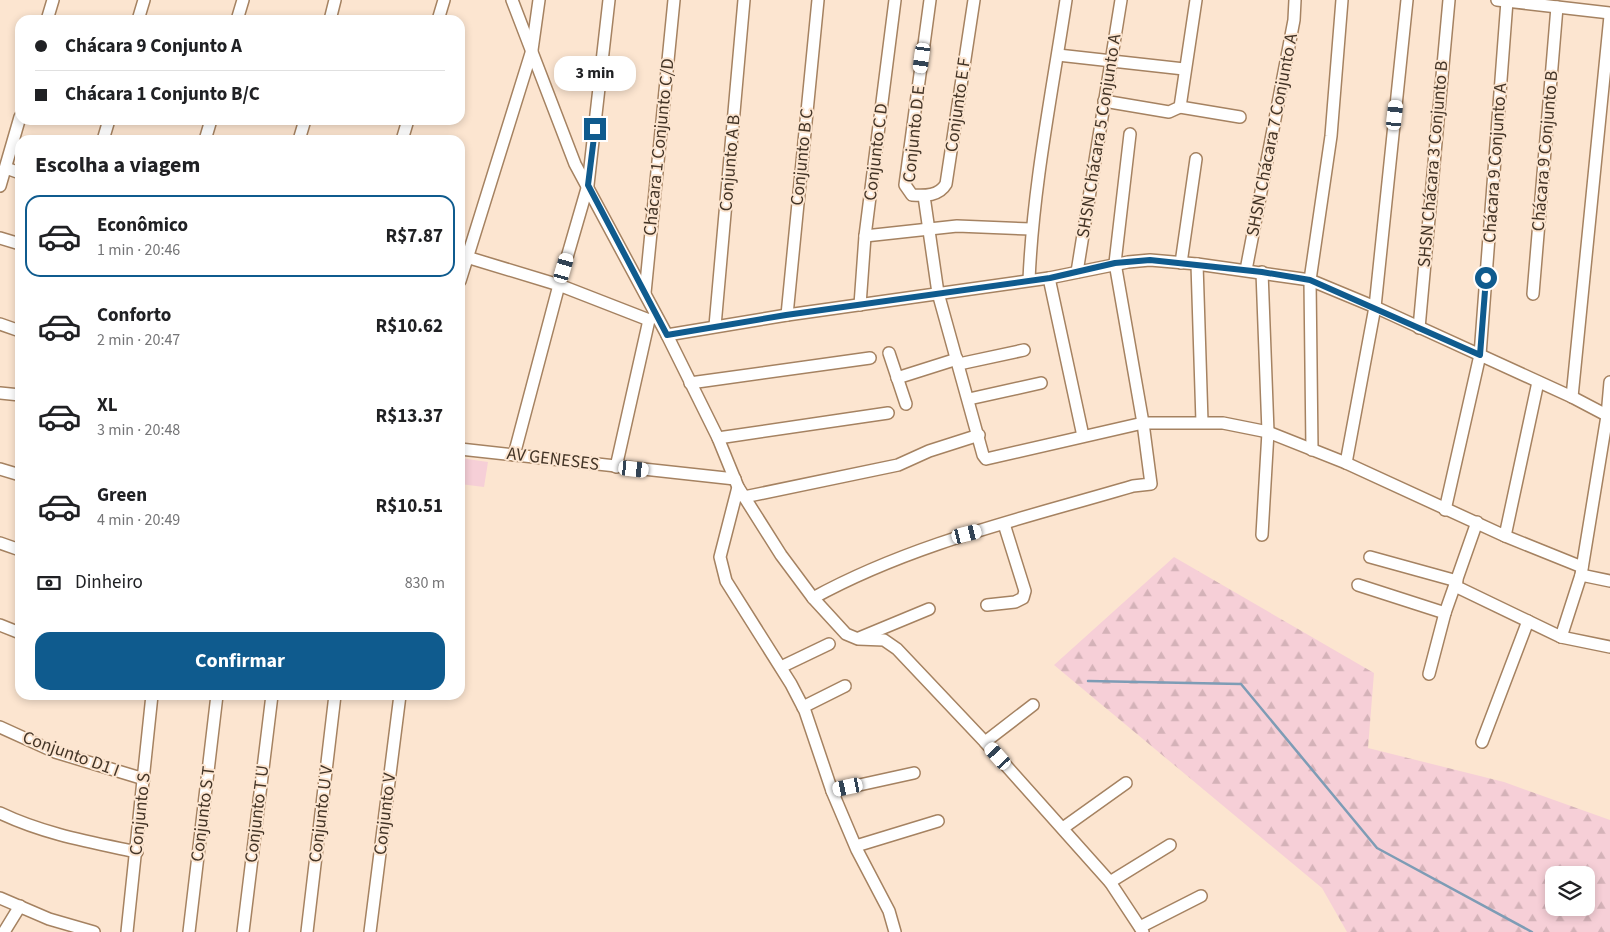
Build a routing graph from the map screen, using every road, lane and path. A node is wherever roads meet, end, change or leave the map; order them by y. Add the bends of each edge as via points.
1 (53, 0) edge
2 (144, 0) edge
3 (243, 0) edge
4 (335, 0) edge
5 (444, 0) edge
6 (512, 0) edge
7 (539, 0) edge
8 (609, 0) edge
9 (674, 0) edge
10 (744, 0) edge
11 (818, 0) edge
12 (895, 0) edge
13 (930, 0) edge
14 (974, 0) edge
15 (1066, 0) edge
16 (1121, 0) edge
17 (1196, 0) edge
18 (1296, 0) edge
19 (1342, 0) edge
20 (1407, 0) edge
21 (1449, 0) edge
22 (1509, 1) edge
23 (1579, 5) edge
24 (1557, 7) junction
25 (48, 15) edge
26 (140, 15) edge
27 (238, 15) edge
28 (331, 15) edge
29 (440, 15) edge
30 (1610, 15) edge
31 (532, 50) junction
32 (1058, 55) junction
33 (1110, 61) junction
34 (1184, 69) junction
35 (1104, 102) junction
36 (1180, 108) junction
37 (1240, 117) dead end
38 (1130, 134) dead end
39 (15, 135) edge
40 (1196, 159) dead end
41 (6, 168) junction
42 (15, 171) edge
43 (588, 185) junction
44 (0, 186) edge
45 (924, 196) junction
46 (1031, 229) junction
47 (929, 230) junction
48 (866, 236) junction
49 (0, 238) edge
50 (15, 242) edge
51 (465, 250) edge
52 (465, 257) edge
53 (1115, 263) junction
54 (1181, 263) junction
55 (1197, 264) junction
56 (1246, 270) junction
57 (1077, 272) junction
58 (1262, 272) junction
59 (1050, 278) junction
60 (1029, 280) junction
61 (1310, 280) junction
62 (559, 285) junction
63 (645, 293) junction
64 (938, 293) junction
65 (1533, 294) dead end
66 (860, 305) junction
67 (1375, 307) junction
68 (786, 315) junction
69 (653, 317) junction
70 (0, 324) edge
71 (715, 326) junction
72 (1419, 328) junction
73 (15, 329) edge
74 (667, 335) junction
75 (1024, 350) dead end
76 (889, 353) dead end
77 (1480, 355) junction
78 (870, 358) dead end
79 (958, 362) junction
80 (897, 378) junction
81 (1538, 382) junction
82 (1610, 382) edge
83 (690, 383) junction
84 (1041, 383) dead end
85 (0, 393) edge
86 (15, 394) edge
87 (1572, 397) junction
88 (969, 398) junction
89 (906, 404) dead end
90 (888, 413) dead end
91 (1608, 417) edge
92 (1143, 422) junction
93 (1202, 422) junction
94 (1268, 432) junction
95 (979, 435) junction
96 (1083, 436) junction
97 (718, 438) junction
98 (465, 449) edge
99 (1312, 450) junction
100 (514, 455) junction
101 (1346, 463) junction
102 (616, 467) junction
103 (0, 469) edge
104 (15, 474) edge
105 (739, 488) junction
106 (1446, 510) junction
107 (1477, 522) junction
108 (1004, 524) junction
109 (1262, 535) dead end
110 (1505, 536) junction
111 (0, 543) edge
112 (15, 548) edge
113 (1370, 556) dead end
114 (1582, 571) junction
115 (1610, 581) edge
116 (1456, 584) junction
117 (1358, 585) dead end
118 (813, 598) junction
119 (987, 605) dead end
120 (930, 608) dead end
121 (1445, 613) junction
122 (1528, 621) junction
123 (0, 625) edge
124 (15, 632) edge
125 (1561, 637) junction
126 (858, 639) junction
127 (829, 644) dead end
128 (1610, 647) edge
129 (781, 668) junction
130 (1429, 674) dead end
131 (845, 686) dead end
132 (152, 700) edge
133 (216, 700) edge
134 (271, 700) edge
135 (334, 700) edge
136 (399, 700) edge
137 (1033, 705) dead end
138 (803, 707) junction
139 (0, 727) edge
140 (985, 742) junction
141 (1482, 742) dead end
142 (914, 773) dead end
143 (144, 779) junction
144 (1126, 783) dead end
145 (832, 791) junction
146 (0, 813) edge
147 (938, 821) dead end
148 (1063, 828) junction
149 (1170, 845) dead end
150 (856, 846) junction
151 (137, 852) junction
152 (1110, 882) junction
153 (1200, 896) dead end
154 (0, 898) edge
155 (20, 906) junction
156 (77, 930) edge
157 (1142, 930) edge
158 (4, 932) edge
159 (94, 932) edge
160 (127, 932) edge
161 (189, 932) edge
162 (243, 932) edge
163 (307, 932) edge
164 (370, 932) edge
165 (895, 932) edge

1 - 25 street
2 - 26 street
3 - 27 street
4 - 28 street
5 - 29 street
6 - 31 street
7 - 31 street
8 - 43 street
9 - 63 street, Chácara 1 Conjunto C/D
10 - 71 street, Conjunto A B
11 - 68 street, Conjunto B C
12 - 48 street, Conjunto C D
13 - 45 street, Conjunto D E via 905,185 912,196
14 - 45 street, Conjunto E F via 946,184 939,192
15 - 32 street
16 - 33 street, SHSN Chácara 5 Conjunto A
17 - 34 street
18 - 56 street, SHSN Chácara 7 Conjunto A via 1293,30
19 - 61 street via 1331,136
20 - 67 street
21 - 72 street, SHSN Chácara 3 Conjunto B
22 - 24 street
22 - 77 street, Chácara 9 Conjunto A
23 - 24 street
23 - 30 street
24 - 65 street, Chácara 9 Conjunto B
30 - 87 street
31 - 43 street via 565,141
31 - 51 street
32 - 33 street
32 - 46 street
33 - 34 street
33 - 35 street, SHSN Chácara 5 Conjunto A
34 - 36 street
35 - 36 street via 1169,112
35 - 57 street, SHSN Chácara 5 Conjunto A
36 - 37 street
38 - 53 street
39 - 41 street
40 - 54 street
41 - 42 street
41 - 44 street
43 - 62 street
43 - 63 street
45 - 47 street
46 - 47 street via 977,226
46 - 60 street
47 - 48 street
47 - 64 street
48 - 66 street, Conjunto C D
49 - 50 street
52 - 62 street
53 - 54 street via 1150,260
53 - 57 street
53 - 92 street
54 - 55 street
55 - 56 street
55 - 93 street
56 - 58 street
57 - 59 street
58 - 61 street
58 - 94 street
59 - 60 street
59 - 96 street
60 - 64 street
61 - 67 street
61 - 99 street
62 - 69 street
62 - 100 street
63 - 69 street
64 - 66 street
64 - 79 street
66 - 68 street
67 - 72 street
67 - 101 street
68 - 71 street
69 - 74 street
69 - 102 street
70 - 73 street
71 - 74 street
72 - 77 street
74 - 83 street
75 - 79 street
76 - 80 street
77 - 81 street
77 - 106 street, Chácara 9 Conjunto A
78 - 83 street
79 - 80 street
79 - 88 street
80 - 89 street
81 - 87 street
81 - 110 street
82 - 91 street
83 - 97 street
84 - 88 street
85 - 86 street
87 - 91 street
88 - 95 street
90 - 97 street
91 - 114 street
92 - 93 street
92 - 96 street
92 - 108 street via 1151,484 1133,486
93 - 94 street
94 - 99 street
94 - 109 street
95 - 96 street via 986,459
95 - 105 street, AV GENESES via 898,465
97 - 105 street
98 - 100 street, AV GENESES
99 - 101 street
100 - 102 street, AV GENESES
101 - 106 street
102 - 105 street, AV GENESES
103 - 104 street
105 - 118 street via 781,555
105 - 129 street via 722,544 721,566 726,581
106 - 107 street
107 - 110 street
107 - 116 street
108 - 118 street via 916,551 848,579
108 - 119 street via 1025,591 1023,598 1015,602
110 - 114 street
111 - 112 street
113 - 116 street
114 - 115 street
114 - 125 street
116 - 121 street
116 - 122 street
117 - 121 street
118 - 126 street via 846,634
120 - 126 street
121 - 130 street
122 - 125 street
122 - 141 street
123 - 124 street
125 - 128 street
126 - 140 street via 884,640 897,649
127 - 129 street
129 - 138 street
131 - 138 street
132 - 143 street, Conjunto S
133 - 161 street, Conjunto S T
134 - 162 street, Conjunto T U
135 - 163 street, Conjunto U V
136 - 164 street, Conjunto V
137 - 140 street
138 - 145 street
139 - 143 street, Conjunto D1 I via 55,752
140 - 148 street
142 - 145 street
143 - 151 street, Conjunto S
144 - 148 street
145 - 150 street
146 - 151 street via 25,825 65,837
147 - 150 street
148 - 152 street
149 - 152 street
150 - 165 street
151 - 160 street, Conjunto S
152 - 157 street
153 - 157 street
154 - 155 street
155 - 156 street
155 - 158 street
156 - 159 street

